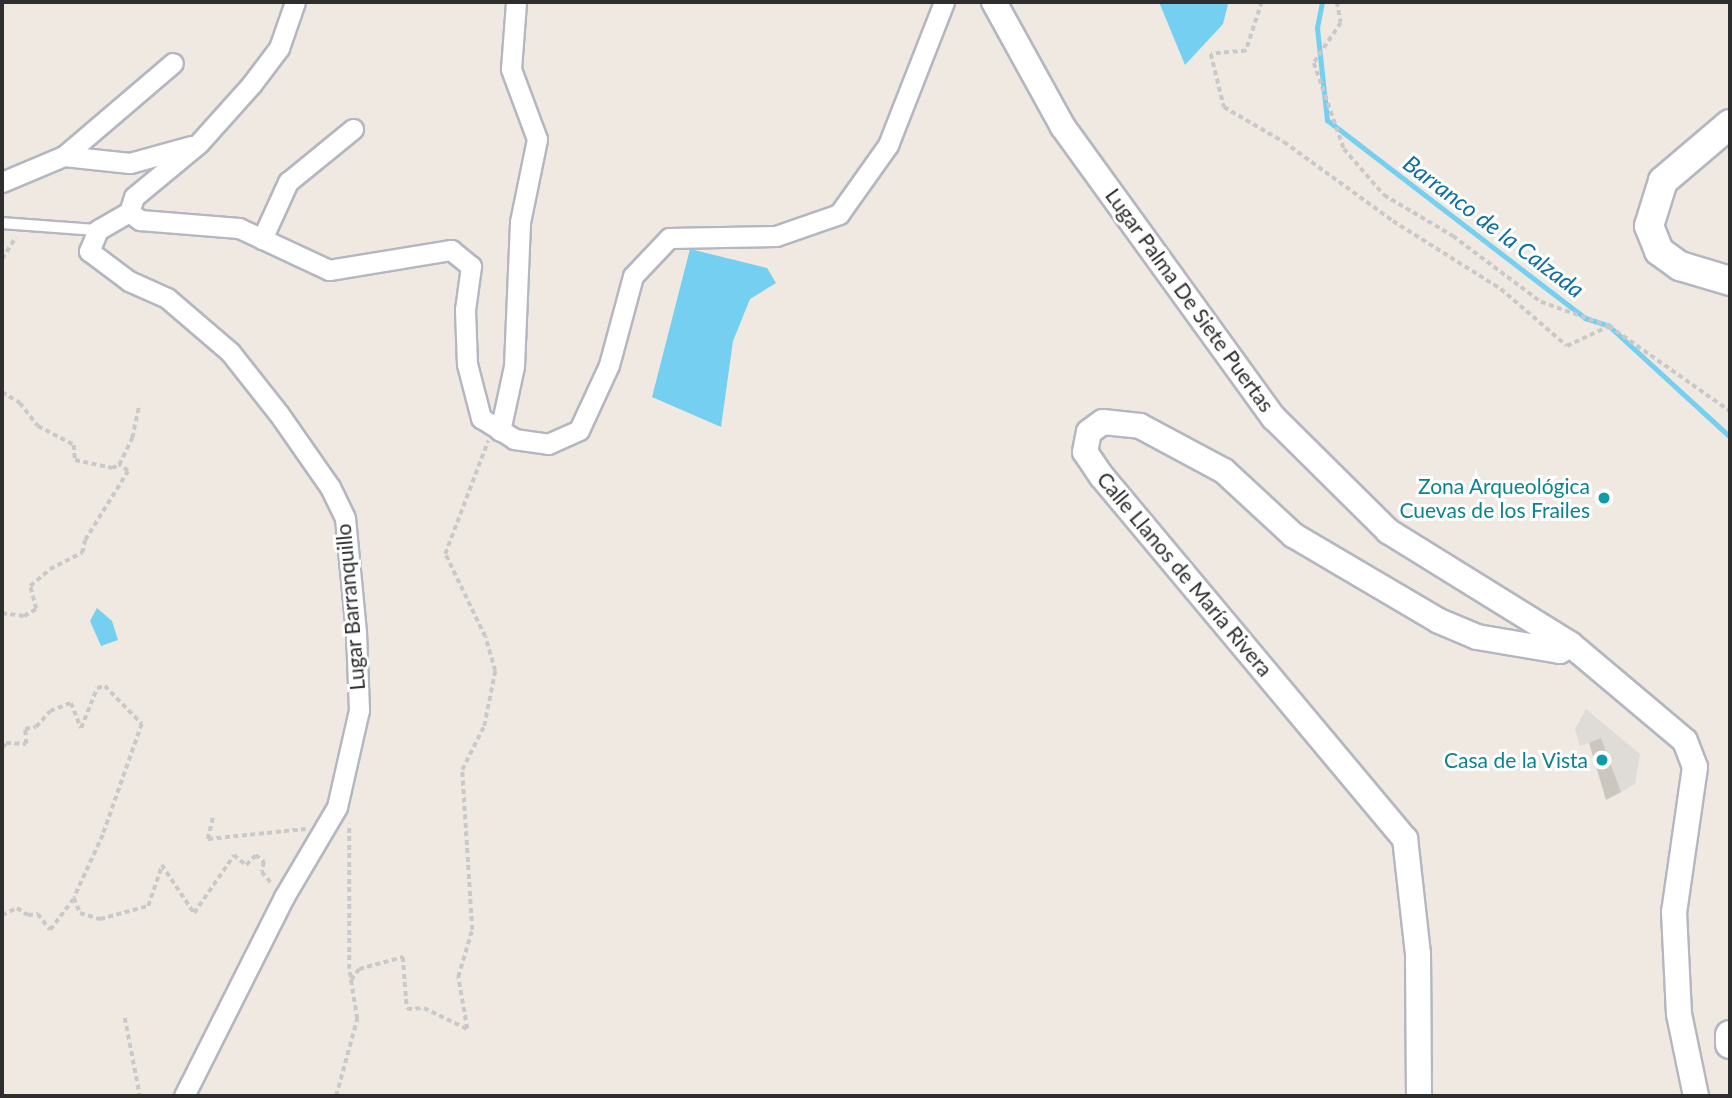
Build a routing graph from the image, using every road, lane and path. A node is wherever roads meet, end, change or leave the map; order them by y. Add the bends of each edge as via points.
1 (295, 2) edge
2 (516, 2) edge
3 (944, 2) edge
4 (995, 2) edge
5 (1262, 2) edge
6 (1338, 2) edge
7 (173, 63) dead end
8 (1730, 124) edge
9 (353, 129) dead end
10 (198, 144) junction
11 (64, 156) junction
12 (2, 182) edge
13 (129, 212) junction
14 (21, 222) junction
15 (2, 223) edge
16 (98, 230) junction
17 (262, 239) junction
18 (2, 258) edge
19 (1730, 281) edge
20 (1609, 326) junction
21 (2, 392) edge
22 (139, 405) dead end
23 (1730, 411) edge
24 (497, 428) junction
25 (120, 464) junction
26 (2, 613) edge
27 (1570, 644) junction
28 (2, 748) edge
29 (337, 807) junction
30 (213, 818) dead end
31 (322, 839) junction
32 (284, 897) junction
33 (75, 898) junction
34 (2, 915) edge
35 (351, 980) junction
36 (125, 1018) dead end
37 (1730, 1035) edge
38 (1730, 1044) edge
39 (140, 1096) edge
40 (184, 1096) edge
41 (336, 1096) edge
42 (1419, 1096) edge
43 (1696, 1096) edge

1 - 10 street via 279,48
2 - 24 street via 512,69 537,139 520,222 514,366
3 - 24 street via 888,145 839,214 776,236 669,238 633,276 609,365 579,430 548,444 514,439
4 - 27 street, Lugar Palma De Siete Puertas via 1063,127 1274,418 1388,531
5 - 20 path via 1246,51 1212,54 1224,107 1284,142 1393,221 1501,289 1567,346
6 - 20 path via 1341,23 1314,63 1344,149 1384,195 1454,236 1541,302
7 - 11 street
8 - 19 main road via 1663,181 1649,226 1659,251 1680,266
9 - 17 street via 288,182
10 - 11 street via 130,163
10 - 13 street via 134,197
11 - 12 street
13 - 16 street
13 - 17 street via 140,220 239,228
14 - 15 lane
14 - 16 lane
14 - 18 path
16 - 29 street, Lugar Barranquillo via 89,251 129,281 167,298 230,352 330,487 345,518 359,710
17 - 24 street via 329,270 451,250 471,266 465,310 467,363 481,418
20 - 23 path
21 - 25 path via 20,404 38,426 74,445 75,460 112,468
22 - 25 path
24 - 35 path via 445,554 485,638 495,671 484,726 462,770 472,930 458,977 467,1029 424,1009 407,1009 403,957 359,969
25 - 26 path via 128,471 85,540 82,553 50,569 30,586 36,609 24,616
27 - 42 street, Calle Llanos de María Rivera via 1560,651 1477,637 1439,621 1293,535 1224,471 1140,426 1103,422 1089,432 1085,452 1102,477 1405,839 1418,954
27 - 43 street, Lugar Palma De Siete Puertas via 1685,741 1695,768 1674,912 1679,1014
28 - 33 path via 6,743 26,744 25,729 36,727 50,711 71,703 81,728 97,688 105,686 142,724
29 - 31 street, Lugar Barranquillo
29 - 35 path via 349,810
30 - 31 path via 208,839 306,829
31 - 32 street, Lugar Barranquillo
32 - 33 path via 262,872 264,862 256,855 246,865 234,855 194,913 162,865 148,906 100,919 80,913
32 - 40 street, Lugar Barranquillo
33 - 34 path via 50,930 38,914 28,915 17,908
35 - 41 path via 358,1019
36 - 39 path
37 - 38 main road

